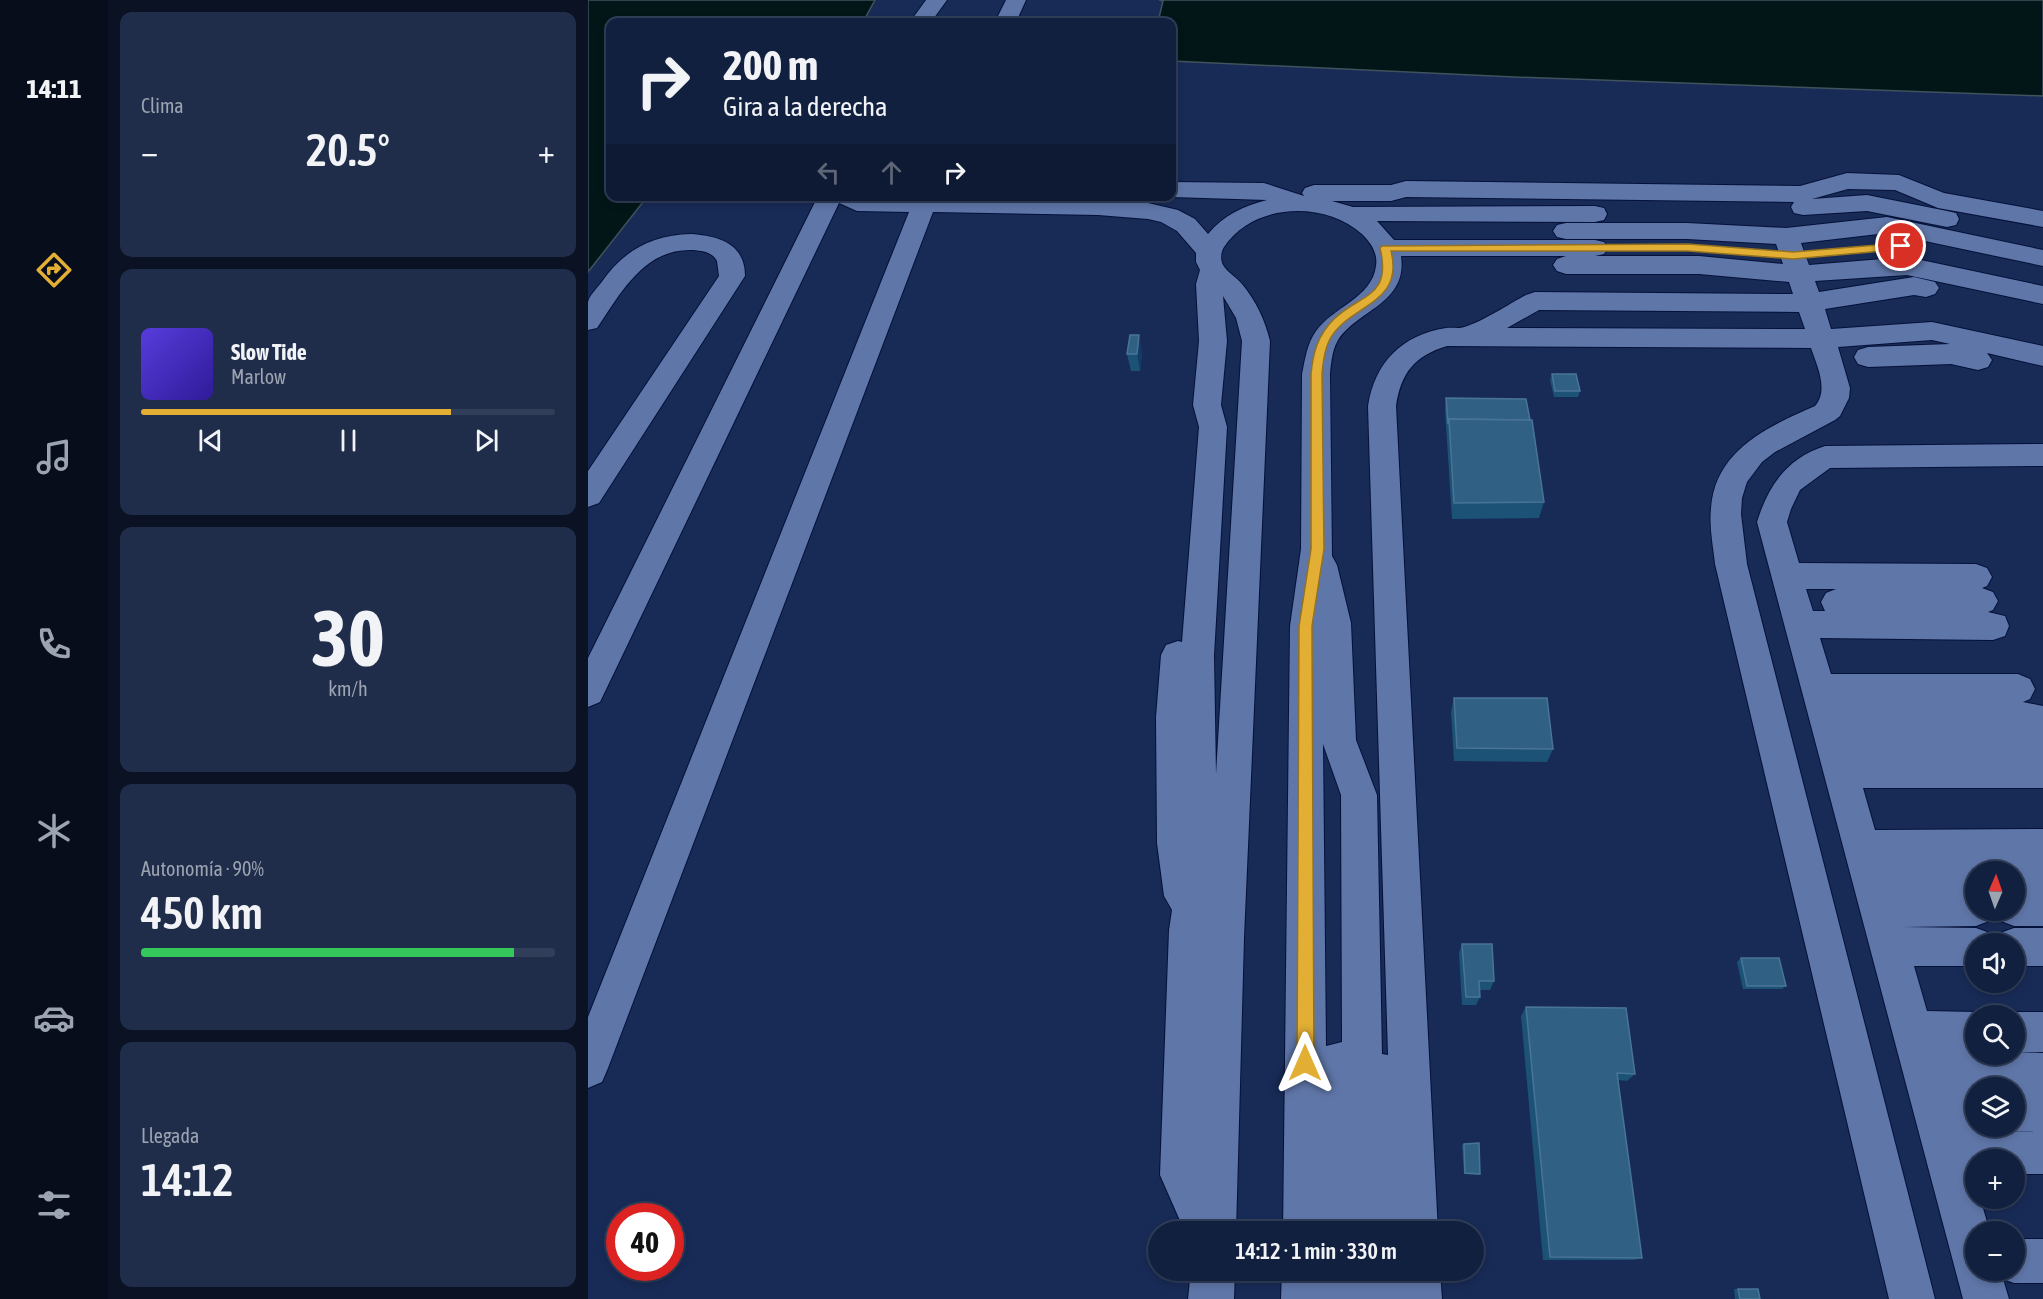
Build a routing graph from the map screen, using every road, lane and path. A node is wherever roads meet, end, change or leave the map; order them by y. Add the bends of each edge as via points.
1 (936, 0) edge
2 (1016, 0) edge
3 (923, 18) edge
4 (1008, 18) edge
5 (1176, 189) edge
6 (1283, 197) junction
7 (828, 201) edge
8 (854, 201) edge
9 (903, 201) edge
10 (926, 201) edge
11 (951, 201) edge
12 (1347, 213) junction
13 (1234, 219) junction
14 (2043, 219) edge
15 (2043, 239) edge
16 (1383, 248) junction
17 (2043, 258) edge
18 (1211, 261) junction
19 (2043, 275) edge
20 (2043, 295) edge
21 (1808, 298) junction
22 (2043, 315) edge
23 (588, 321) edge
24 (2043, 334) edge
25 (1467, 338) junction
26 (2043, 356) edge
27 (2043, 374) edge
28 (2043, 455) edge
29 (588, 495) edge
30 (1317, 549) junction
31 (1790, 589) junction
32 (588, 692) edge
33 (1829, 730) junction
34 (2033, 730) edge
35 (1359, 795) junction
36 (2043, 846) edge
37 (1965, 877) edge
38 (1870, 878) junction
39 (2025, 878) edge
40 (2043, 878) edge
41 (1965, 906) edge
42 (2025, 908) edge
43 (2043, 908) edge
44 (1402, 925) junction
45 (1889, 947) junction
46 (1965, 947) edge
47 (2025, 947) edge
48 (2043, 947) edge
49 (1381, 963) junction
50 (1361, 998) junction
51 (1911, 1031) junction
52 (1965, 1032) edge
53 (2025, 1032) edge
54 (2043, 1032) edge
55 (588, 1068) edge
56 (1923, 1071) junction
57 (2043, 1073) edge
58 (1933, 1109) junction
59 (1965, 1110) edge
60 (2025, 1110) edge
61 (2043, 1111) edge
62 (1945, 1151) junction
63 (2043, 1153) edge
64 (1203, 1221) edge
65 (1214, 1221) edge
66 (1305, 1221) edge
67 (1340, 1221) edge
68 (1364, 1221) edge
69 (1389, 1221) edge
70 (1415, 1221) edge
71 (1965, 1224) edge
72 (2025, 1261) edge
73 (2043, 1261) edge
74 (1212, 1281) edge
75 (1304, 1281) edge
76 (1340, 1281) edge
77 (1364, 1281) edge
78 (1390, 1281) edge
79 (1418, 1281) edge
80 (1981, 1281) edge
81 (1211, 1299) edge
82 (1304, 1299) edge
83 (1340, 1299) edge
84 (1365, 1299) edge
85 (1391, 1299) edge
86 (1419, 1299) edge
87 (1912, 1299) edge
88 (1986, 1299) edge

1 - 3 street
2 - 4 street
5 - 6 street
6 - 12 street
6 - 13 street via 1276,206
6 - 13 street via 1243,204
6 - 14 street via 1391,193 1406,189 1801,194 1847,180 1899,183 1938,200
7 - 32 street
8 - 9 street
10 - 55 street
11 - 18 street via 1148,211 1186,225
12 - 15 street via 1685,214 1868,203
12 - 16 street
13 - 18 street via 1219,235
16 - 21 street via 1699,265
16 - 21 street via 1687,231
16 - 30 street via 1387,278 1380,290 1340,320 1324,338 1319,353
17 - 21 street via 1887,225
18 - 64 street via 1213,341 1207,405 1213,428 1197,656 1199,853 1188,930 1181,1175
18 - 65 street via 1248,312 1256,341
19 - 21 street via 1901,246
20 - 21 street via 1906,266
21 - 22 street via 1914,285
21 - 24 street via 1924,307
21 - 25 street via 1539,319
21 - 25 street via 1547,359
21 - 26 street
21 - 27 street via 1951,354
21 - 87 street via 1837,388 1832,406 1766,441 1734,475 1726,500 1731,564
23 - 29 street via 630,265 662,246 701,242 728,253 733,264 732,276
25 - 44 street via 1429,341 1413,350 1393,367 1384,385
28 - 31 street via 1825,457 1798,472 1780,494 1772,522
30 - 35 street via 1335,623 1336,718
30 - 66 street via 1306,626
31 - 31 street via 1979,589
31 - 33 street
33 - 34 street
33 - 34 street
33 - 38 street
35 - 44 street
35 - 50 street
36 - 38 street
37 - 38 street
38 - 41 street
38 - 45 street
39 - 40 street
42 - 43 street
44 - 49 street
44 - 70 street
45 - 46 street
45 - 51 street
47 - 48 street
49 - 50 street
49 - 69 street
50 - 67 street via 1339,1037
50 - 68 street
51 - 52 street
51 - 56 street
53 - 54 street
56 - 57 street
56 - 58 street
58 - 59 street
58 - 62 street
60 - 61 street
62 - 63 street
62 - 71 street
72 - 73 street
74 - 81 street
75 - 82 street
76 - 83 street
77 - 84 street
78 - 85 street
79 - 86 street
80 - 88 street

